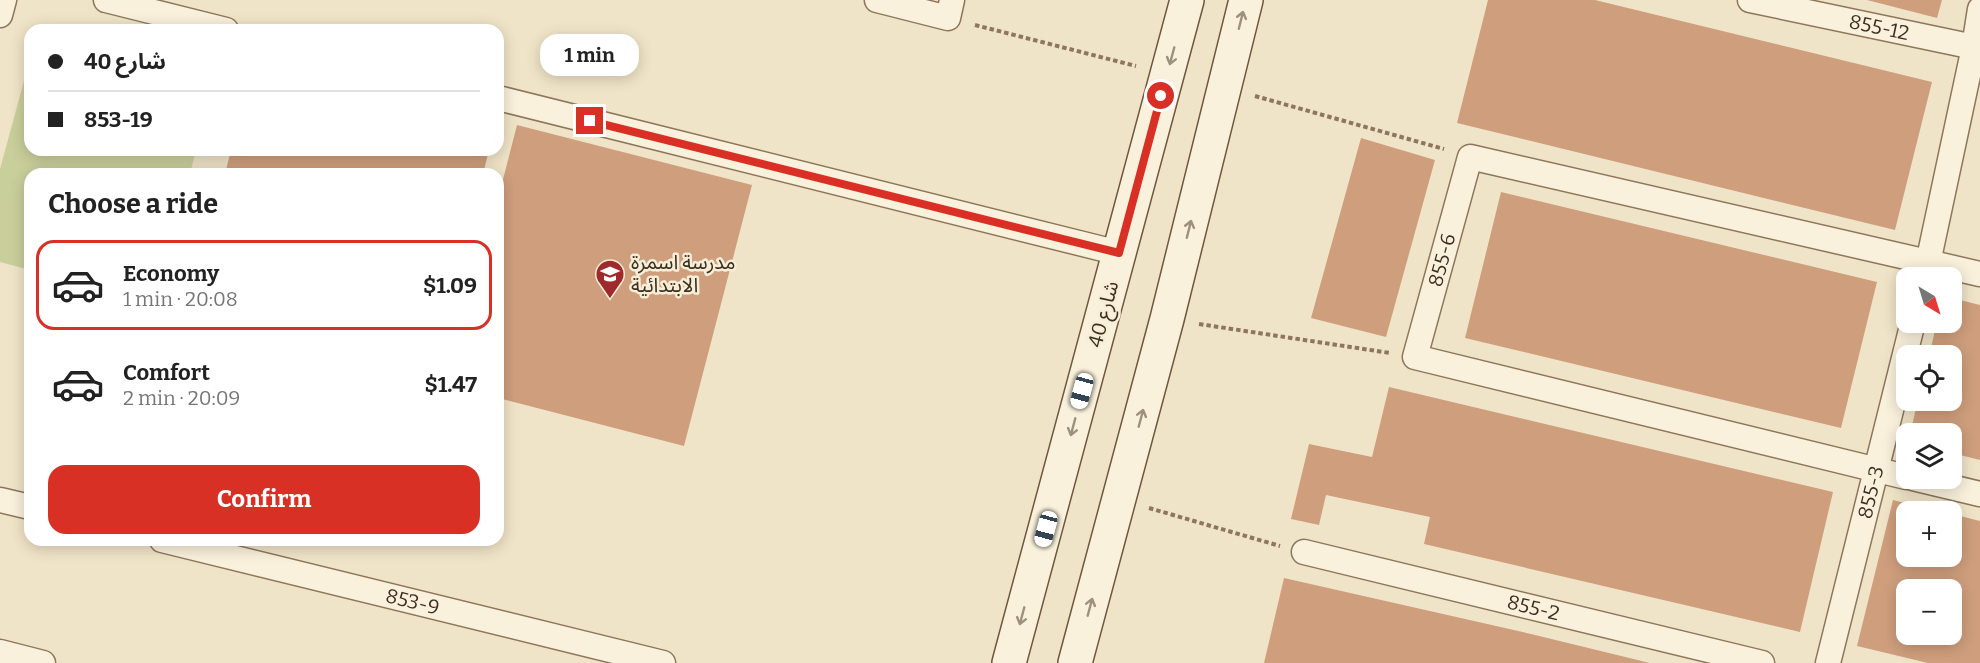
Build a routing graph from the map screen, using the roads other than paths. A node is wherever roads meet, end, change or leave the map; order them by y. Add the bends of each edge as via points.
1 (106, 0) edge
2 (877, 0) edge
3 (1187, 0) edge
4 (1246, 0) edge
5 (1750, 0) edge
6 (950, 9) edge
7 (1980, 9) edge
8 (202, 24) edge
9 (1974, 48) junction
10 (504, 99) edge
11 (1119, 253) junction
12 (1915, 267) edge
13 (1928, 267) edge
14 (1962, 273) edge
15 (1980, 274) edge
16 (1910, 333) edge
17 (1876, 470) junction
18 (1896, 475) edge
19 (1959, 489) edge
20 (1980, 494) edge
21 (0, 500) edge
22 (24, 506) edge
23 (186, 546) edge
24 (1304, 552) road end
25 (0, 652) edge
26 (43, 663) edge
27 (663, 663) edge
28 (1009, 663) edge
29 (1075, 663) edge
30 (1762, 663) edge
31 (1828, 663) edge

1 - 8 street
2 - 6 street
3 -> 11 main road, شارع 40
29 -> 4 main road via 1167,319
5 - 9 street, 855-12
7 - 9 street
9 - 13 street
10 - 11 street
11 -> 28 main road, شارع 40
12 - 17 street, 855-6 via 1470,157 1415,357
14 - 15 street
16 - 17 street, 855-3
17 - 18 street
17 - 31 street, 855-3
19 - 20 street
21 - 22 street
23 - 27 street, 853-9
24 - 30 street, 855-2
25 - 26 street

